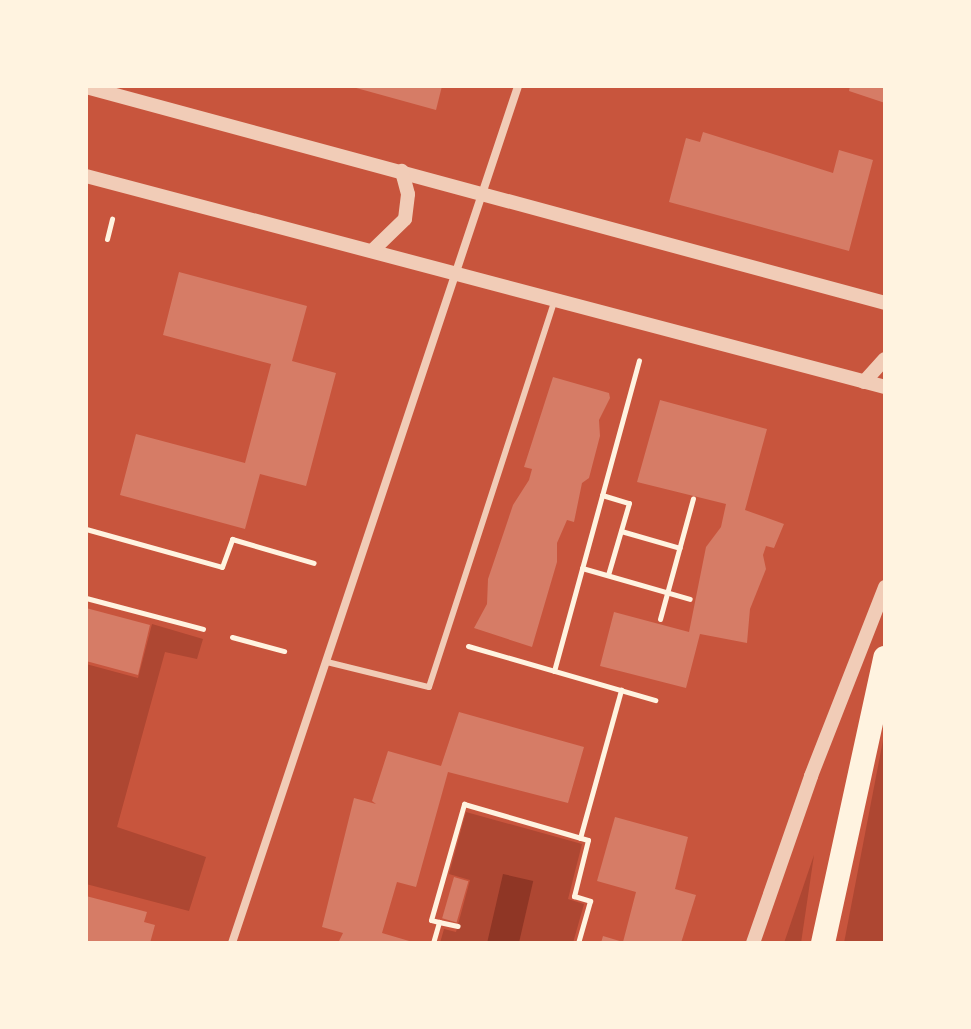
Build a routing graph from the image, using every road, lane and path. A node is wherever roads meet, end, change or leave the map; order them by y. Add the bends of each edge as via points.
1 (518, 86) edge
2 (86, 87) edge
3 (402, 171) junction
4 (86, 176) edge
5 (483, 192) junction
6 (112, 219) dead end
7 (107, 239) dead end
8 (372, 251) junction
9 (456, 273) junction
10 (555, 300) junction
11 (885, 303) edge
12 (885, 359) edge
13 (639, 360) dead end
14 (864, 382) junction
15 (885, 387) edge
16 (602, 495) junction
17 (693, 498) dead end
18 (86, 529) edge
19 (621, 531) junction
20 (680, 548) junction
21 (314, 563) dead end
22 (582, 568) junction
23 (608, 575) junction
24 (885, 587) edge
25 (667, 592) junction
26 (86, 598) edge
27 (690, 599) dead end
28 (660, 619) dead end
29 (203, 629) dead end
30 (232, 637) dead end
31 (468, 646) dead end
32 (284, 651) dead end
33 (885, 658) edge
34 (327, 662) junction
35 (554, 671) junction
36 (621, 690) junction
37 (655, 700) dead end
38 (580, 838) junction
39 (439, 922) junction
40 (458, 926) dead end
41 (232, 943) edge
42 (433, 943) edge
43 (578, 943) edge
44 (753, 943) edge
45 (823, 943) edge

1 - 5 street
2 - 3 street
3 - 5 street
3 - 8 street via 408,194 405,219
4 - 8 street
5 - 9 street
5 - 11 street
6 - 7 path
8 - 9 street
9 - 10 street
9 - 34 street
10 - 14 street
10 - 34 lane via 429,687
12 - 14 street
13 - 16 path
14 - 15 street
16 - 19 path via 629,503
16 - 22 path
17 - 20 path
18 - 21 path via 222,567 232,539
19 - 20 path
19 - 23 path
20 - 25 path
22 - 23 path
22 - 35 path
23 - 25 path
24 - 44 street
25 - 27 path
25 - 28 path
26 - 29 path
30 - 32 path
31 - 35 path
33 - 45 highway
34 - 41 street
35 - 36 path
36 - 37 path
36 - 38 path
38 - 39 path via 464,804 431,920
38 - 43 path via 588,840 574,896 590,901
39 - 40 path
39 - 42 path

